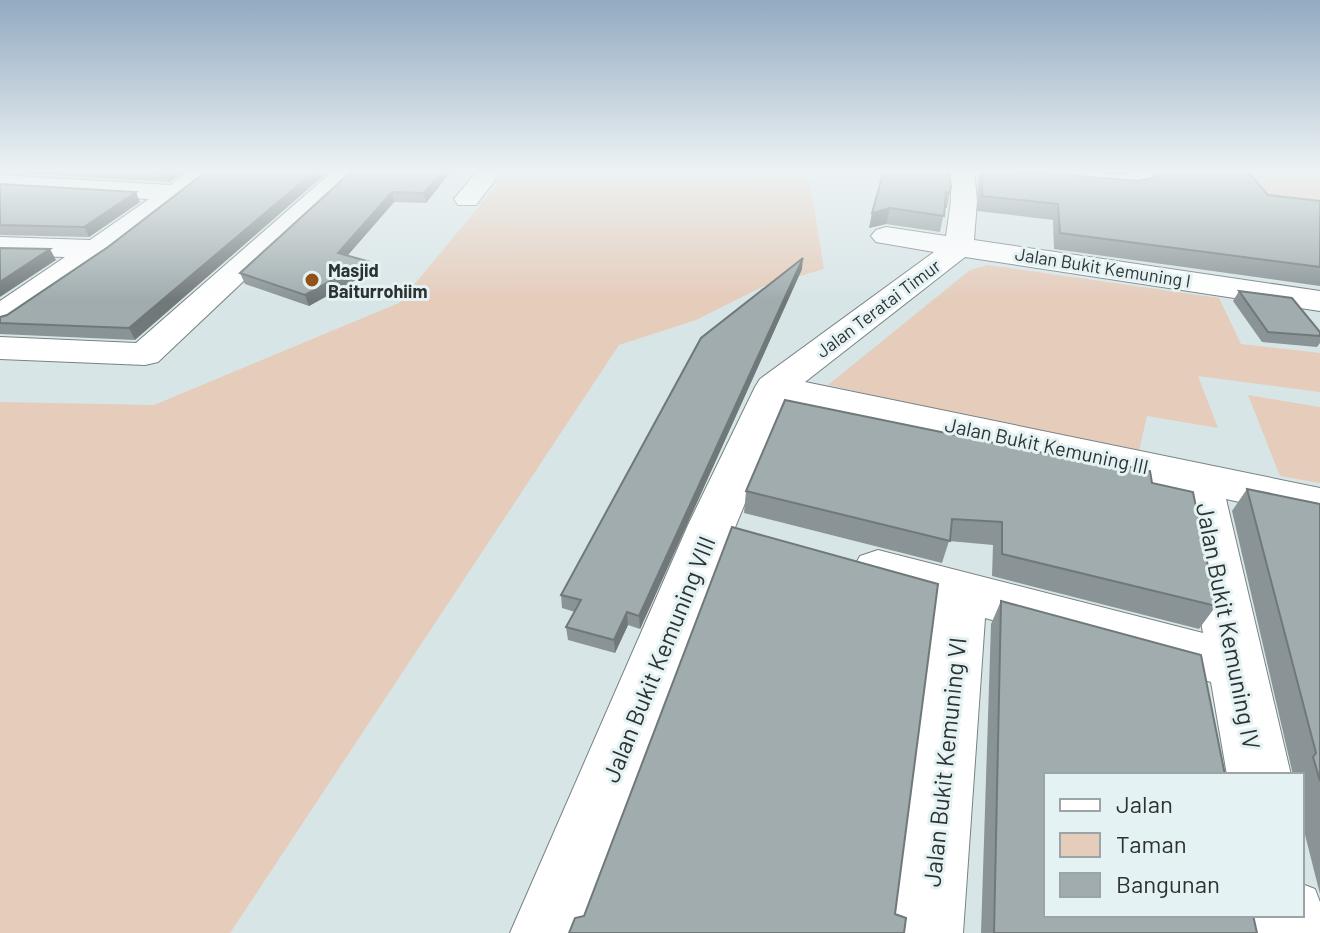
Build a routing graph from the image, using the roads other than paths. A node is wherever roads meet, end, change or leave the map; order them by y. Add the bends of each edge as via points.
1 (148, 214) edge
2 (301, 214) edge
3 (963, 214) edge
4 (886, 236) dead end
5 (0, 246) edge
6 (959, 246) junction
7 (100, 249) junction
8 (1320, 301) edge
9 (0, 317) edge
10 (0, 348) edge
11 (774, 387) junction
12 (1199, 478) junction
13 (1320, 504) edge
14 (829, 556) edge
15 (961, 590) junction
16 (1235, 665) junction
17 (1259, 773) edge
18 (547, 933) edge
19 (926, 933) edge

1 - 7 street
2 - 10 street via 145,354
3 - 6 street, Jalan Teratai Timur
4 - 6 street, Jalan Bukit Kemuning I
5 - 7 street
6 - 8 street, Jalan Bukit Kemuning I
6 - 11 street, Jalan Teratai Timur
7 - 9 street
11 - 12 street, Jalan Bukit Kemuning III
11 - 18 street, Jalan Bukit Kemuning VIII via 734,531
12 - 13 street, Jalan Bukit Kemuning III
12 - 16 street, Jalan Bukit Kemuning IV
14 - 15 street
15 - 16 street
15 - 19 street, Jalan Bukit Kemuning VI
16 - 17 street, Jalan Bukit Kemuning IV

